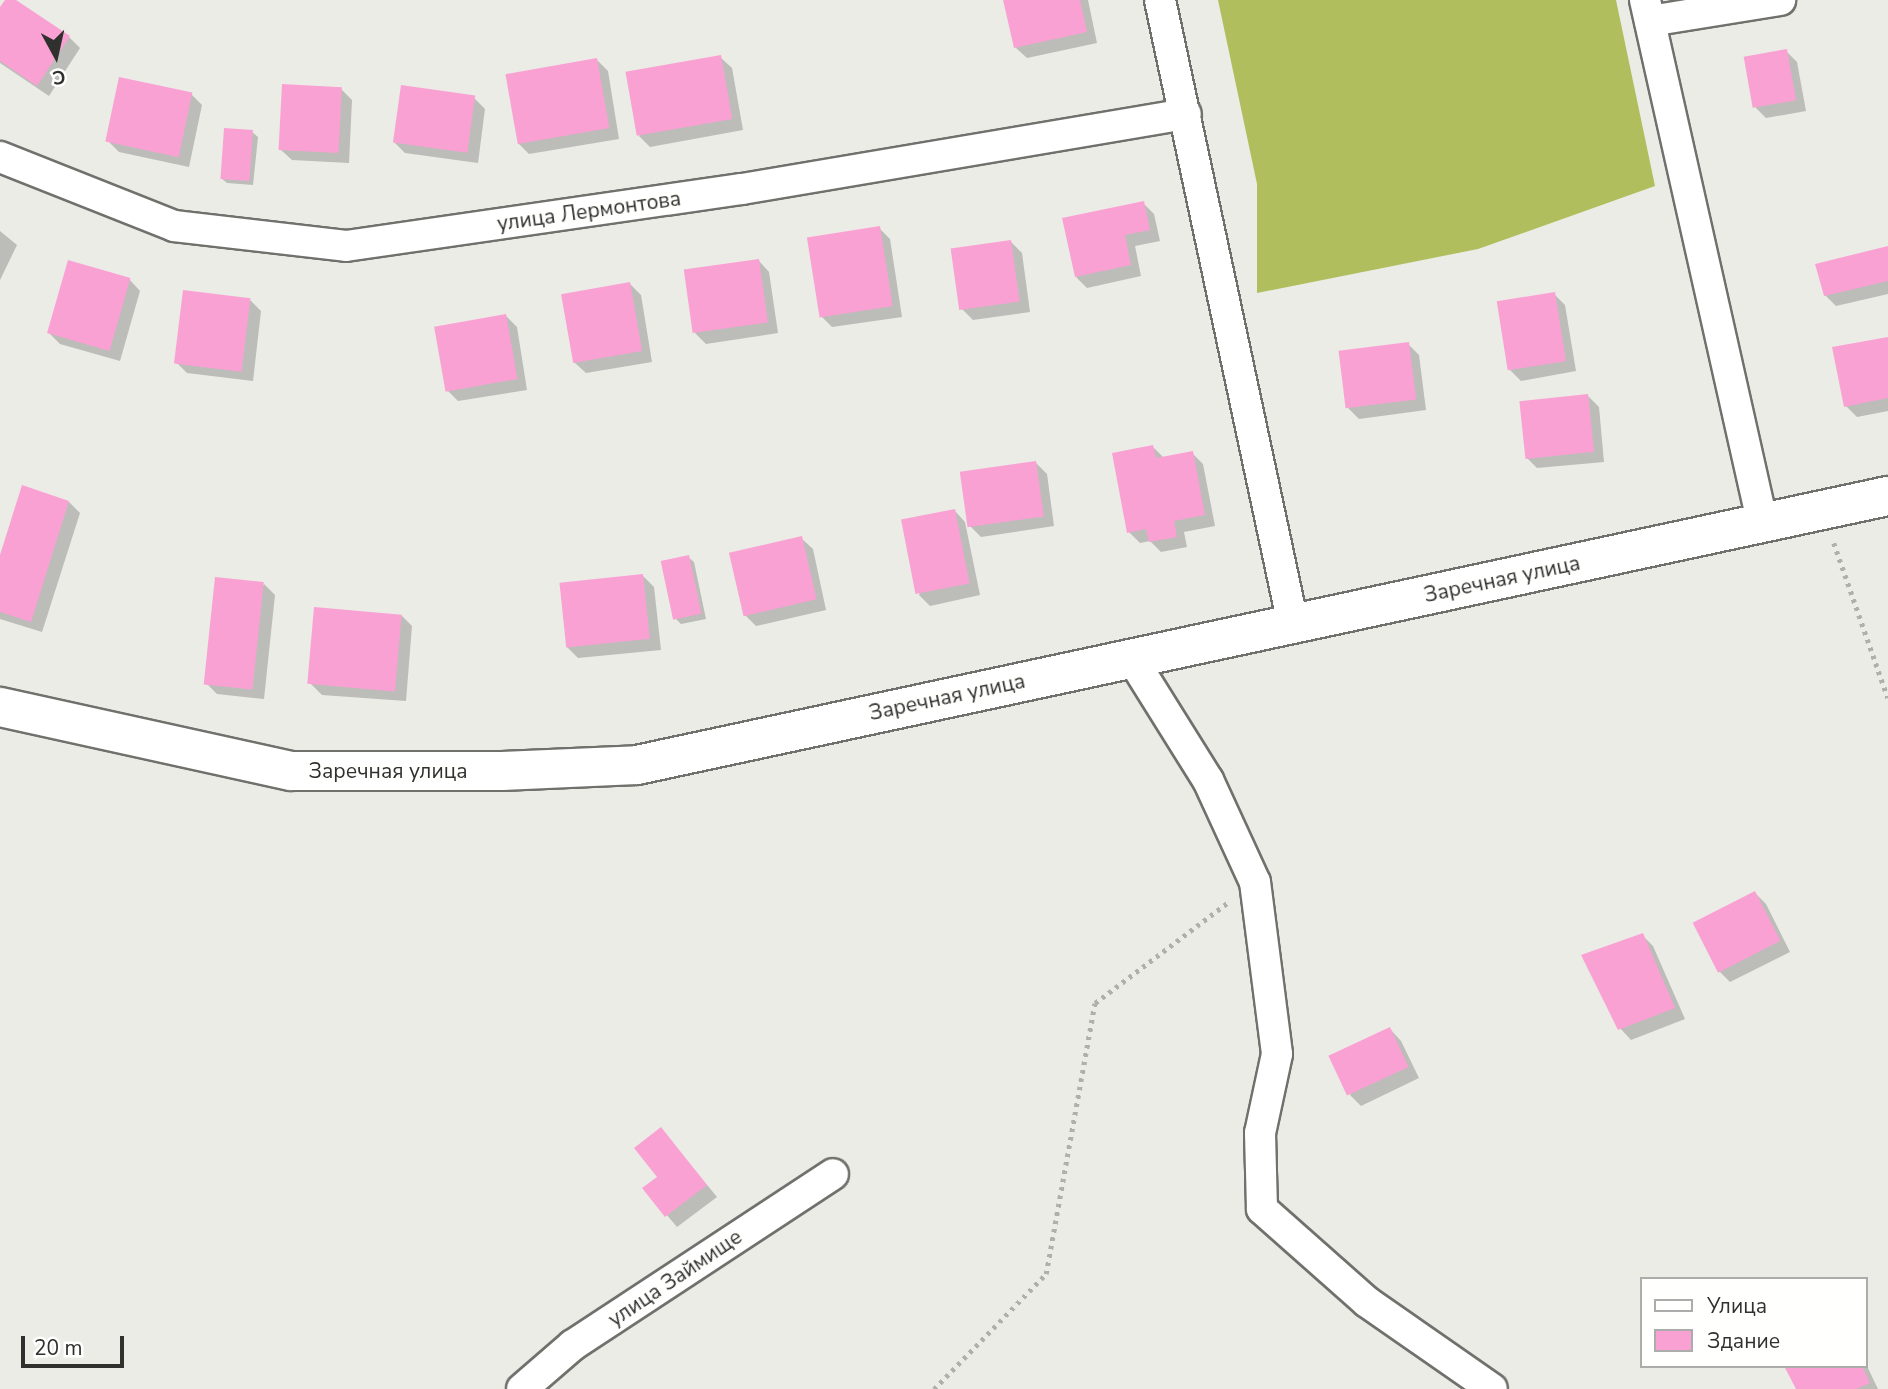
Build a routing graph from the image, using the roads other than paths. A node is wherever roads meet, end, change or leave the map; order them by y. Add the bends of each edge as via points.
1 (1160, 0) edge
2 (1780, 0) edge
3 (1648, 10) edge
4 (1186, 114) junction
5 (0, 157) edge
6 (1888, 496) edge
7 (1762, 521) junction
8 (1293, 624) junction
9 (1131, 657) junction
10 (0, 707) edge
11 (833, 1174) dead end
12 (522, 1389) edge
13 (1492, 1389) edge

1 - 4 street
2 - 3 street
3 - 7 street
4 - 5 street, улица Лермонтова via 742,189 346,246 174,226
4 - 8 street
6 - 7 street, Заречная улица
7 - 8 street, Заречная улица
8 - 9 street, Заречная улица
9 - 10 street, Заречная улица via 636,765 515,771 291,771
9 - 13 street via 1208,779 1255,882 1278,1054 1260,1133 1262,1209 1367,1302
11 - 12 street, улица Займище via 573,1345

